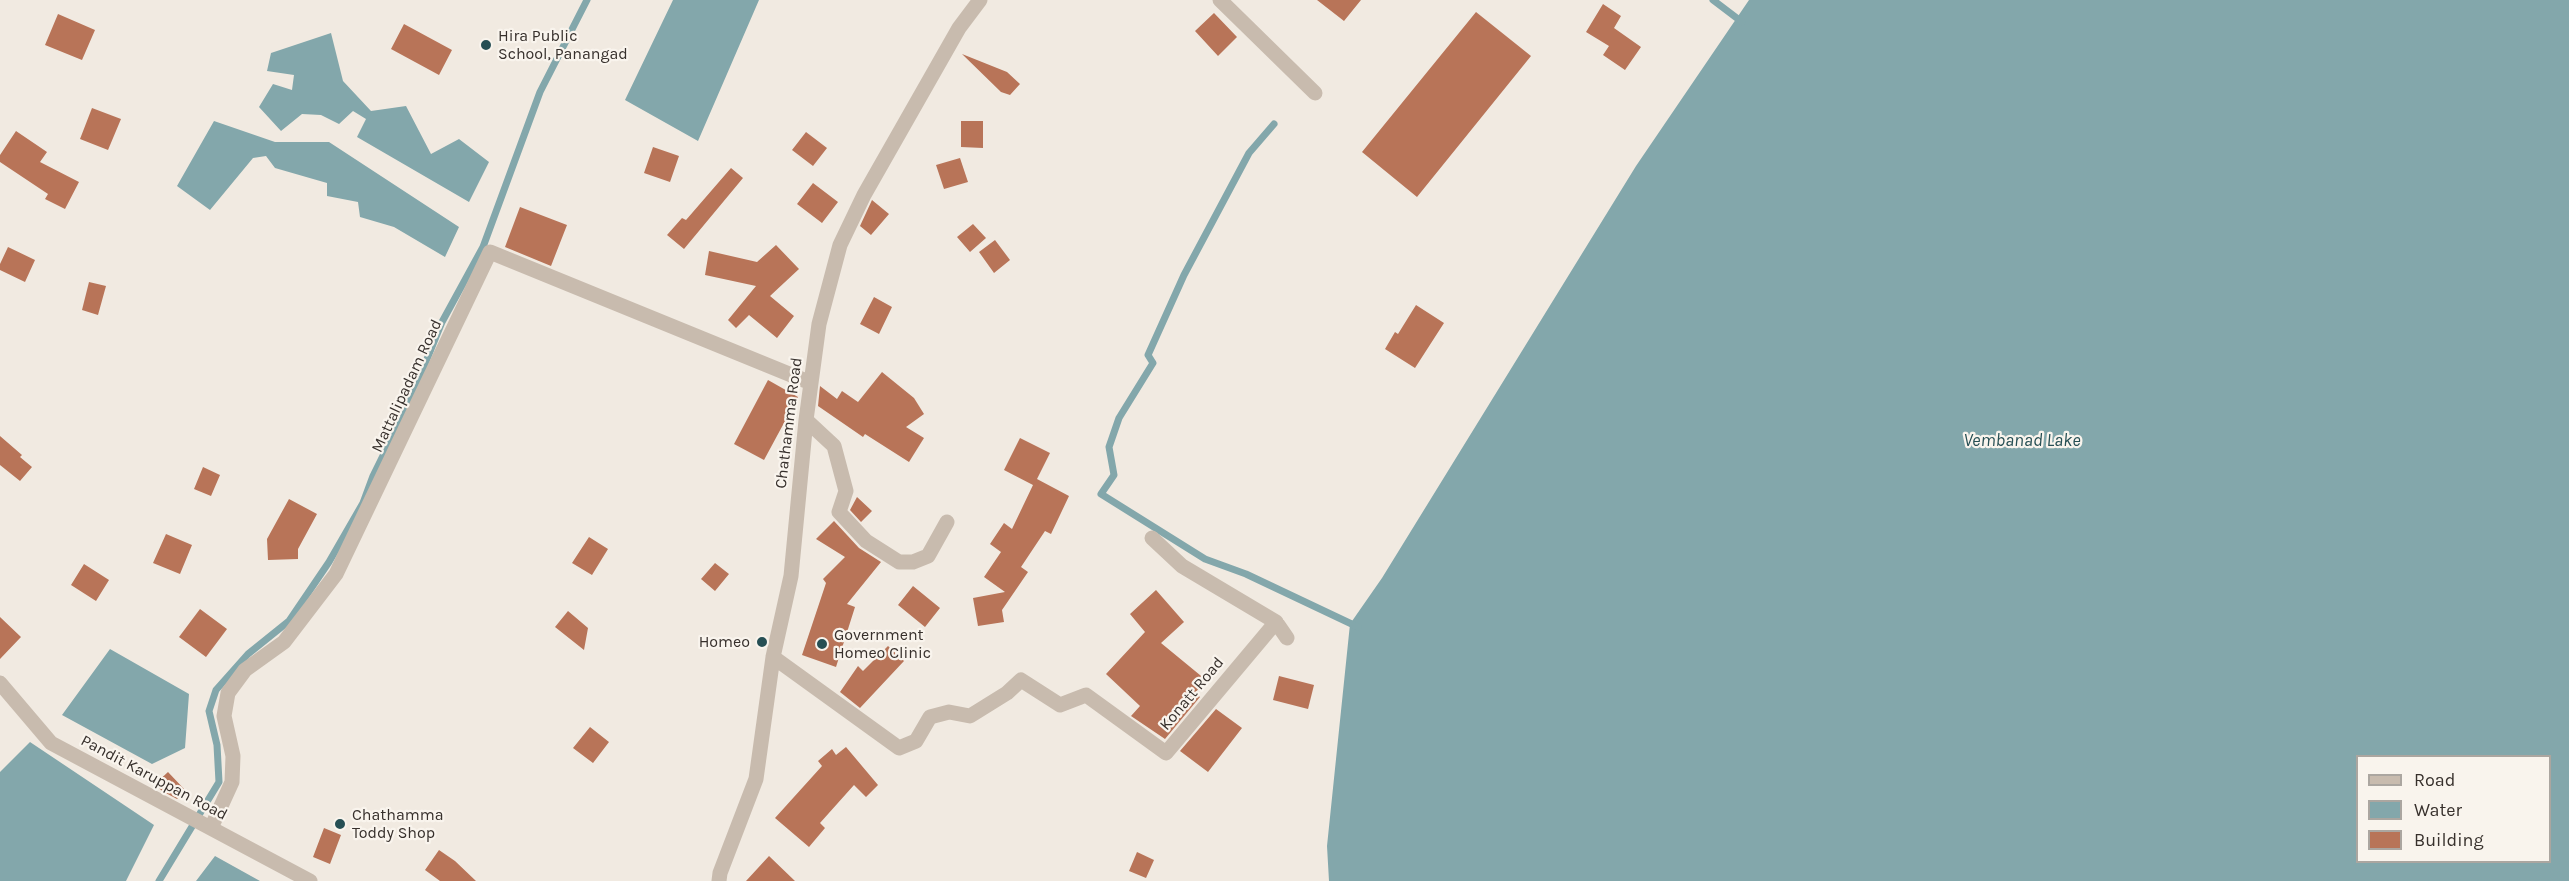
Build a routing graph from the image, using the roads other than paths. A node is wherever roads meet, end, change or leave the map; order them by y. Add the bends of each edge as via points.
1 (980, 0) edge
2 (1220, 0) edge
3 (1315, 93) dead end
4 (811, 383) junction
5 (806, 420) junction
6 (947, 522) dead end
7 (1152, 538) dead end
8 (1276, 622) junction
9 (1287, 638) dead end
10 (773, 657) junction
11 (0, 683) edge
12 (210, 828) junction
13 (310, 881) edge
14 (719, 881) edge

1 - 4 street, Chathamma Road via 947,49 840,245 819,324
2 - 3 street
4 - 5 street, Chathamma Road
4 - 12 street, Mattalipadam Road via 490,252 336,574 284,642 245,670 228,693 224,716 233,756 232,782
5 - 6 street via 834,446 846,491 839,512 866,541 899,562 914,562 928,556
5 - 10 street, Chathamma Road via 791,576
7 - 8 street via 1182,566
8 - 9 street
8 - 10 street, Konatt Road via 1166,753 1086,695 1060,705 1021,680 1008,693 970,716 949,712 930,717 916,741 899,748
10 - 14 street, Chathamma Road via 756,779
11 - 12 street, Pandit Karuppan Road via 51,744
12 - 13 street, Pandit Karuppan Road

